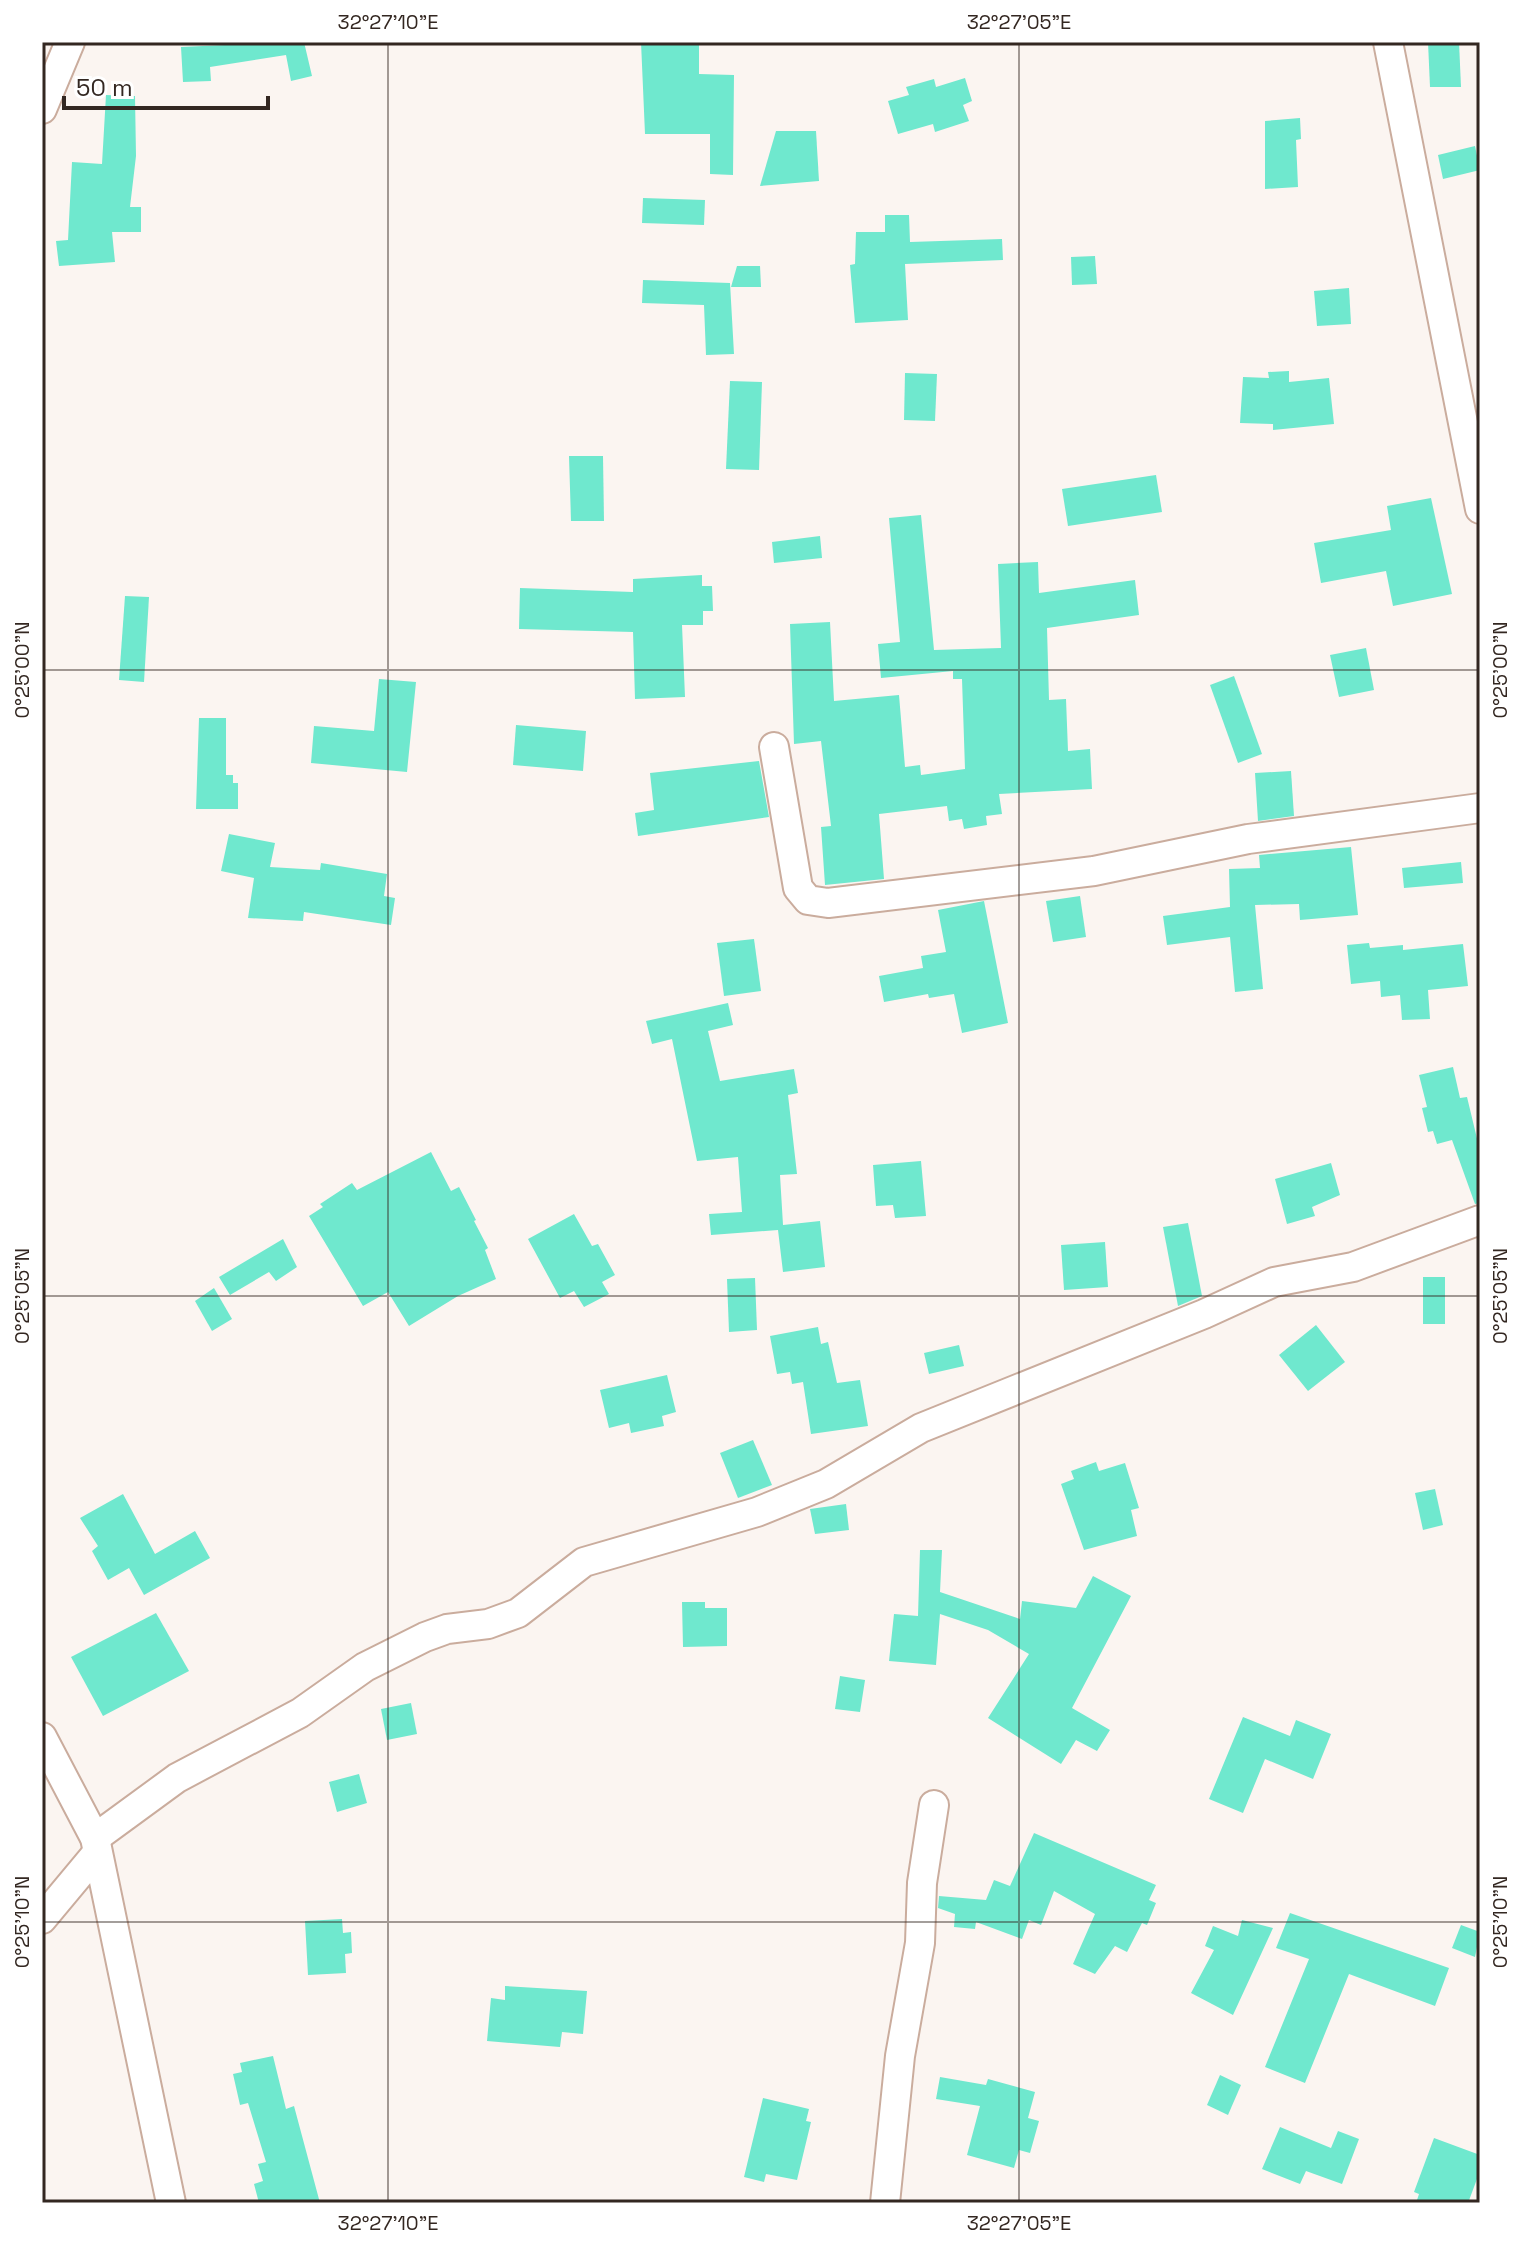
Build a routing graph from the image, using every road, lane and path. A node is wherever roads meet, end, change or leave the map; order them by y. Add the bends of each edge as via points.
1 (70, 42) edge
2 (1388, 42) edge
3 (42, 109) edge
4 (1480, 509) edge
5 (774, 747) dead end
6 (1480, 808) edge
7 (1480, 1220) edge
8 (42, 1737) edge
9 (934, 1805) dead end
10 (96, 1846) junction
11 (42, 1919) edge
12 (171, 2203) edge
13 (885, 2203) edge

1 - 3 street
2 - 4 street
5 - 6 street via 798,888 808,900 828,903 1094,871 1248,839
7 - 10 street via 1353,1267 1274,1282 921,1428 826,1484 757,1512 584,1562 518,1613 488,1624 447,1629 365,1667 300,1713 187,1772
8 - 10 street
9 - 13 street
10 - 11 street
10 - 12 street

